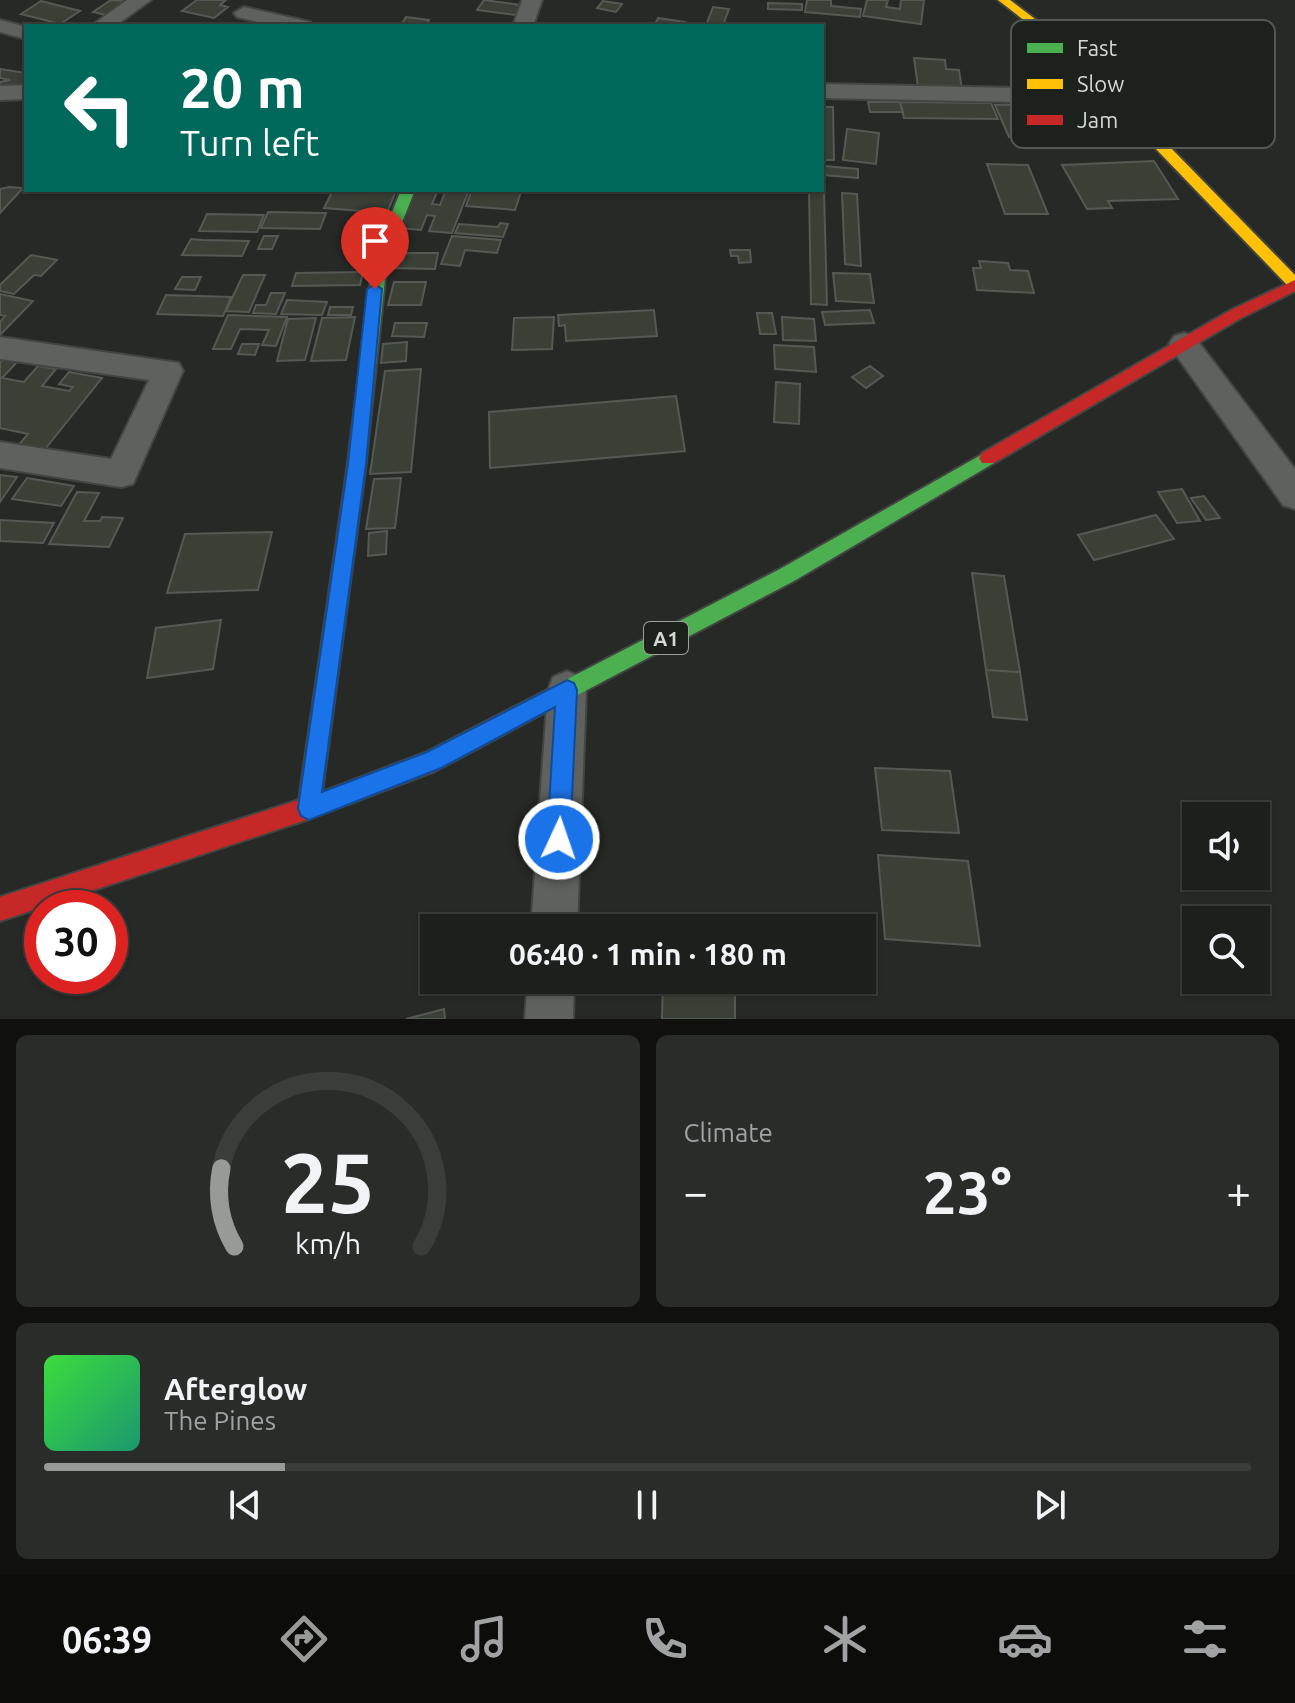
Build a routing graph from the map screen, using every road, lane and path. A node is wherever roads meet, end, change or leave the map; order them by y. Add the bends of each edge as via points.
1 (141, 0) edge
2 (532, 0) edge
3 (999, 1) edge
4 (244, 13) dead end
5 (1026, 20) edge
6 (104, 24) edge
7 (294, 24) edge
8 (524, 24) edge
9 (0, 26) edge
10 (24, 33) edge
11 (24, 34) edge
12 (0, 39) edge
13 (824, 91) edge
14 (24, 92) edge
15 (0, 93) edge
16 (1011, 95) edge
17 (1165, 148) edge
18 (407, 192) edge
19 (1295, 284) edge
20 (1184, 344) junction
21 (0, 348) edge
22 (0, 455) edge
23 (1295, 495) edge
24 (567, 690) junction
25 (309, 808) junction
26 (0, 909) edge
27 (555, 914) edge
28 (550, 994) edge
29 (549, 1019) edge

1 - 6 street
2 - 8 street
3 - 5 main road
4 - 7 street
9 - 10 street
11 - 12 street
13 - 16 street
14 - 15 street
17 - 19 main road
18 - 25 main road via 380,260 375,289 357,464
19 - 20 main road, A1
20 - 23 street
20 - 24 main road, A1 via 787,575
21 - 22 street via 168,371 121,474
24 - 25 main road, A1 via 433,761
24 - 27 street
25 - 26 main road, A1
28 - 29 street

